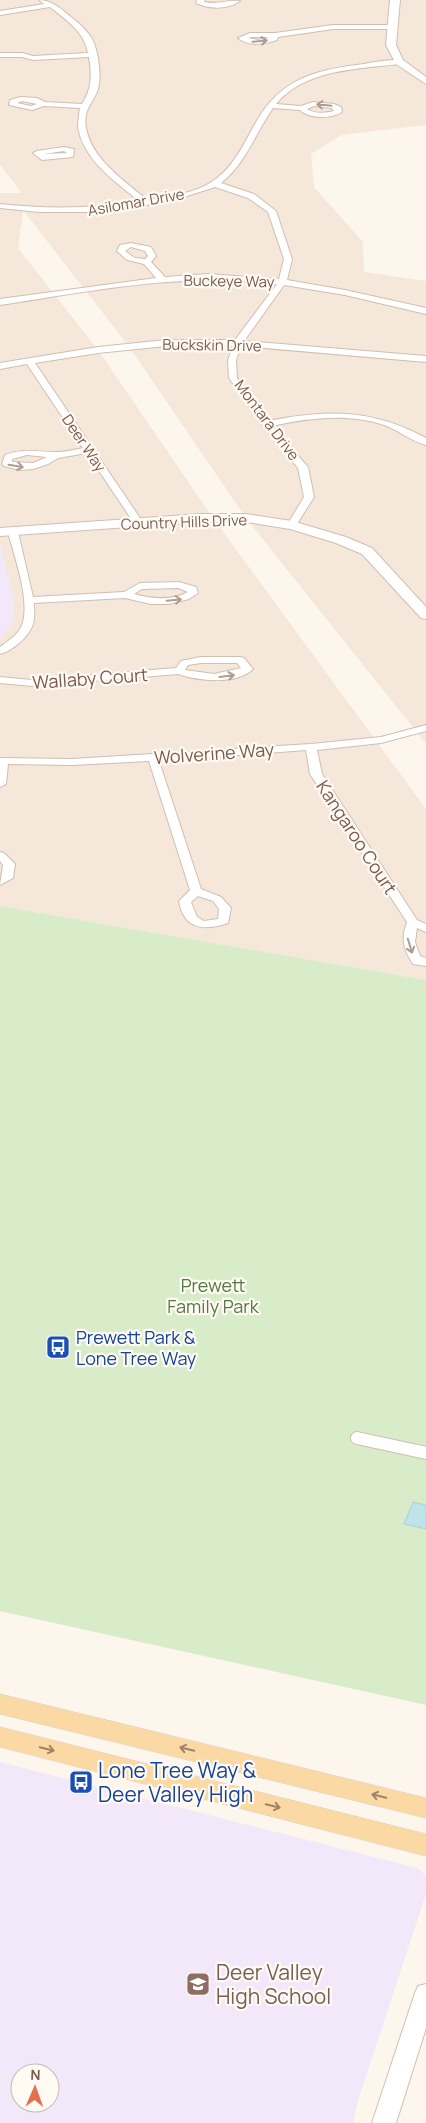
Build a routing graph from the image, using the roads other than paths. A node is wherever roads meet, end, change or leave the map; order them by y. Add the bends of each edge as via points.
1 (42, 0) edge
2 (202, 0) edge
3 (237, 0) edge
4 (395, 0) edge
5 (51, 5) junction
6 (1, 15) edge
7 (391, 27) junction
8 (275, 35) dead end
9 (0, 55) edge
10 (92, 55) junction
11 (32, 58) junction
12 (0, 62) edge
13 (399, 62) junction
14 (426, 81) edge
15 (43, 104) dead end
16 (84, 106) junction
17 (271, 106) junction
18 (302, 108) dead end
19 (88, 148) junction
20 (71, 151) dead end
21 (215, 184) junction
22 (146, 203) junction
23 (0, 206) edge
24 (147, 262) dead end
25 (163, 280) junction
26 (282, 282) junction
27 (0, 302) edge
28 (426, 311) edge
29 (238, 344) junction
30 (426, 359) edge
31 (30, 362) junction
32 (0, 366) edge
33 (266, 424) junction
34 (426, 442) edge
35 (88, 450) junction
36 (56, 455) dead end
37 (139, 524) junction
38 (292, 525) junction
39 (0, 532) edge
40 (13, 532) junction
41 (126, 594) junction
42 (29, 600) junction
43 (426, 615) edge
44 (0, 651) edge
45 (179, 671) junction
46 (0, 680) edge
47 (426, 728) edge
48 (311, 748) junction
49 (153, 758) junction
50 (2, 762) edge
51 (0, 784) edge
52 (0, 855) edge
53 (0, 882) edge
54 (196, 891) dead end
55 (413, 922) junction
56 (426, 928) edge
57 (426, 962) edge
58 (357, 1438) dead end
59 (426, 1454) edge
60 (0, 1704) edge
61 (0, 1737) edge
62 (426, 1808) edge
63 (426, 1845) edge
64 (426, 1993) edge
65 (384, 2123) edge

1 - 5 street
2 - 3 street via 198,2 206,6 222,6
4 - 7 street
5 - 6 street
5 - 10 street via 77,24 90,42
7 - 8 street via 333,27
7 - 13 street via 390,45
9 - 11 street
10 - 11 street
10 - 16 street via 96,75 93,92
11 - 12 street
13 - 14 street
13 - 17 street, Asilomar Drive via 351,67 299,82 283,92
15 - 16 street
16 - 19 street via 82,127
17 - 18 street
17 - 21 street, Asilomar Drive via 236,166
19 - 20 street
19 - 22 street
21 - 22 street, Asilomar Drive via 176,198
21 - 26 street, Montara Drive via 251,196 272,211 288,259
22 - 23 street, Asilomar Drive via 66,212
24 - 25 street
25 - 26 street, Buckeye Way via 209,277
25 - 27 street, Buckeye Way
26 - 28 street, Buckeye Way via 332,288
26 - 29 street, Montara Drive
29 - 30 street, Buckskin Drive
29 - 31 street, Buckskin Drive via 166,343
29 - 33 street, Montara Drive via 232,360 233,378
31 - 32 street, Buckskin Drive
31 - 35 street, Deer Way
33 - 34 street via 332,415 371,418 405,429
33 - 38 street, Montara Drive via 303,467 309,497
35 - 36 street
35 - 37 street, Deer Way
37 - 38 street, Country Hills Drive via 201,518 246,518
37 - 40 street, Country Hills Drive
38 - 43 street, Country Hills Drive via 367,551
39 - 40 street, Country Hills Drive
40 - 42 street
41 -> 41 street via 140,600 163,601 185,599 193,593 192,589 179,585 140,586
41 - 42 street
42 - 44 street via 27,625
45 -> 45 street, Wallaby Court via 212,678 235,675 248,669 240,660 228,659 186,663
45 - 46 street, Wallaby Court via 32,683
47 - 48 street, Wolverine Way via 381,740
48 - 49 street, Wolverine Way
48 - 55 street, Kangaroo Court via 316,774
49 - 50 street, Wolverine Way
49 - 54 street
50 - 51 street
52 - 53 street via 9,864 8,878
55 - 56 street
55 -> 57 street via 407,935 408,948 417,961
58 - 59 street
62 -> 60 main road
61 -> 63 main road
64 - 65 street

